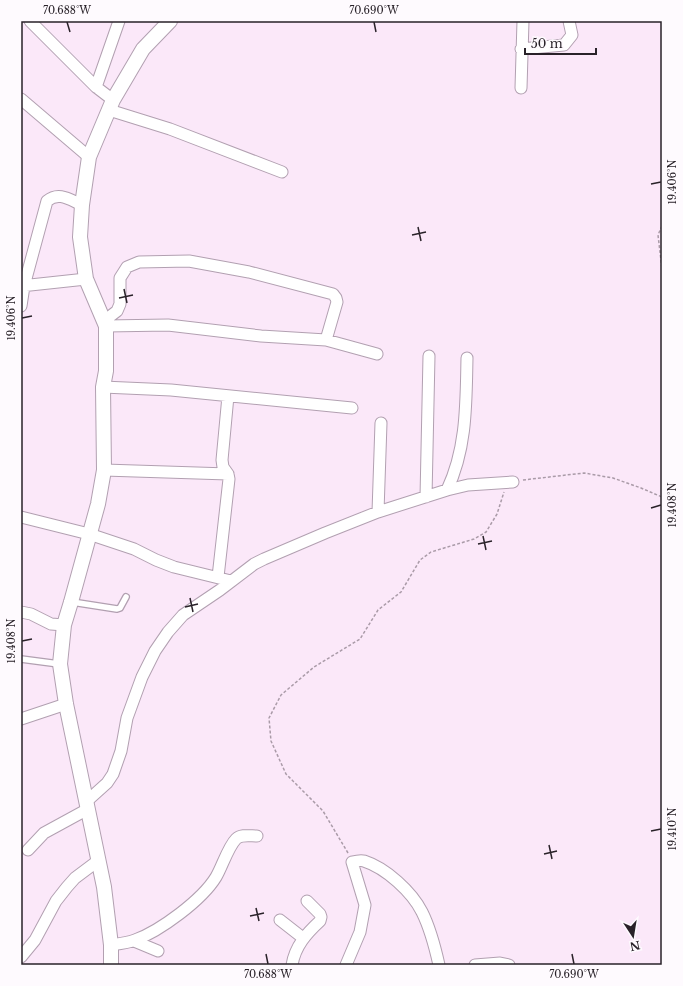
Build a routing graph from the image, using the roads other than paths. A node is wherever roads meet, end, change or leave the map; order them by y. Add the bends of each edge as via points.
1 (30, 21) edge
2 (119, 21) edge
3 (170, 21) edge
4 (523, 21) edge
5 (569, 21) edge
6 (521, 49) junction
7 (96, 88) junction
8 (521, 88) dead end
9 (21, 99) edge
10 (111, 105) junction
11 (89, 157) junction
12 (282, 172) dead end
13 (82, 205) junction
14 (86, 279) junction
15 (22, 286) edge
16 (21, 306) edge
17 (105, 324) junction
18 (326, 340) junction
19 (377, 354) dead end
20 (428, 356) dead end
21 (467, 358) dead end
22 (103, 388) junction
23 (228, 396) junction
24 (352, 408) dead end
25 (381, 423) dead end
26 (104, 470) junction
27 (228, 474) junction
28 (513, 482) road end
29 (447, 490) junction
30 (426, 497) junction
31 (378, 512) junction
32 (21, 517) edge
33 (89, 534) junction
34 (218, 577) junction
35 (231, 581) junction
36 (126, 597) dead end
37 (71, 602) junction
38 (21, 612) edge
39 (64, 626) junction
40 (21, 659) edge
41 (60, 664) junction
42 (66, 704) junction
43 (21, 719) edge
44 (87, 805) junction
45 (257, 836) dead end
46 (28, 850) dead end
47 (99, 860) junction
48 (307, 901) dead end
49 (280, 920) dead end
50 (303, 938) junction
51 (134, 941) junction
52 (111, 945) junction
53 (158, 951) dead end
54 (21, 957) edge
55 (111, 965) edge
56 (292, 965) edge
57 (346, 965) edge
58 (439, 965) edge
59 (475, 965) edge
60 (509, 965) edge

1 - 7 street
2 - 7 street
3 - 10 street via 143,49
4 - 6 street
5 - 6 street via 572,35 564,45
6 - 8 street
7 - 10 street
9 - 11 street
10 - 11 street
10 - 12 street
11 - 13 street
13 - 14 street via 80,237
13 - 15 street via 64,197 57,196 47,200
14 - 15 street
14 - 17 street
15 - 16 street
17 - 18 street via 168,326
17 - 18 street via 120,304 120,278 127,267 139,262 189,261 249,272 333,294 337,302
17 - 22 street via 106,371
18 - 19 street
20 - 30 street
21 - 29 street via 465,426 455,470
22 - 23 street via 171,390
22 - 26 street
23 - 24 street
23 - 27 street via 222,460
25 - 31 street
26 - 27 street
26 - 33 street
27 - 34 street
28 - 29 street via 468,485
29 - 30 street
30 - 31 street
31 - 35 street via 264,559
32 - 33 street
33 - 34 street via 174,566
33 - 37 street
34 - 35 street
35 - 44 street via 183,615 155,651 127,718 121,751 113,774
36 - 37 lane via 117,609
37 - 39 street
38 - 39 street via 32,614 51,624
39 - 41 street
40 - 41 lane
41 - 42 street
42 - 43 street
42 - 44 street
44 - 46 street via 44,833
44 - 47 street
45 - 51 street via 243,836 235,840 208,889 164,924
47 - 52 street
47 - 54 street via 67,886 35,940
48 - 50 street via 321,917
49 - 50 street
50 - 56 street
51 - 52 street
51 - 53 street
52 - 55 street
57 - 58 street via 360,932 365,905 352,862 363,860 385,871 405,889 422,911
59 - 60 street

